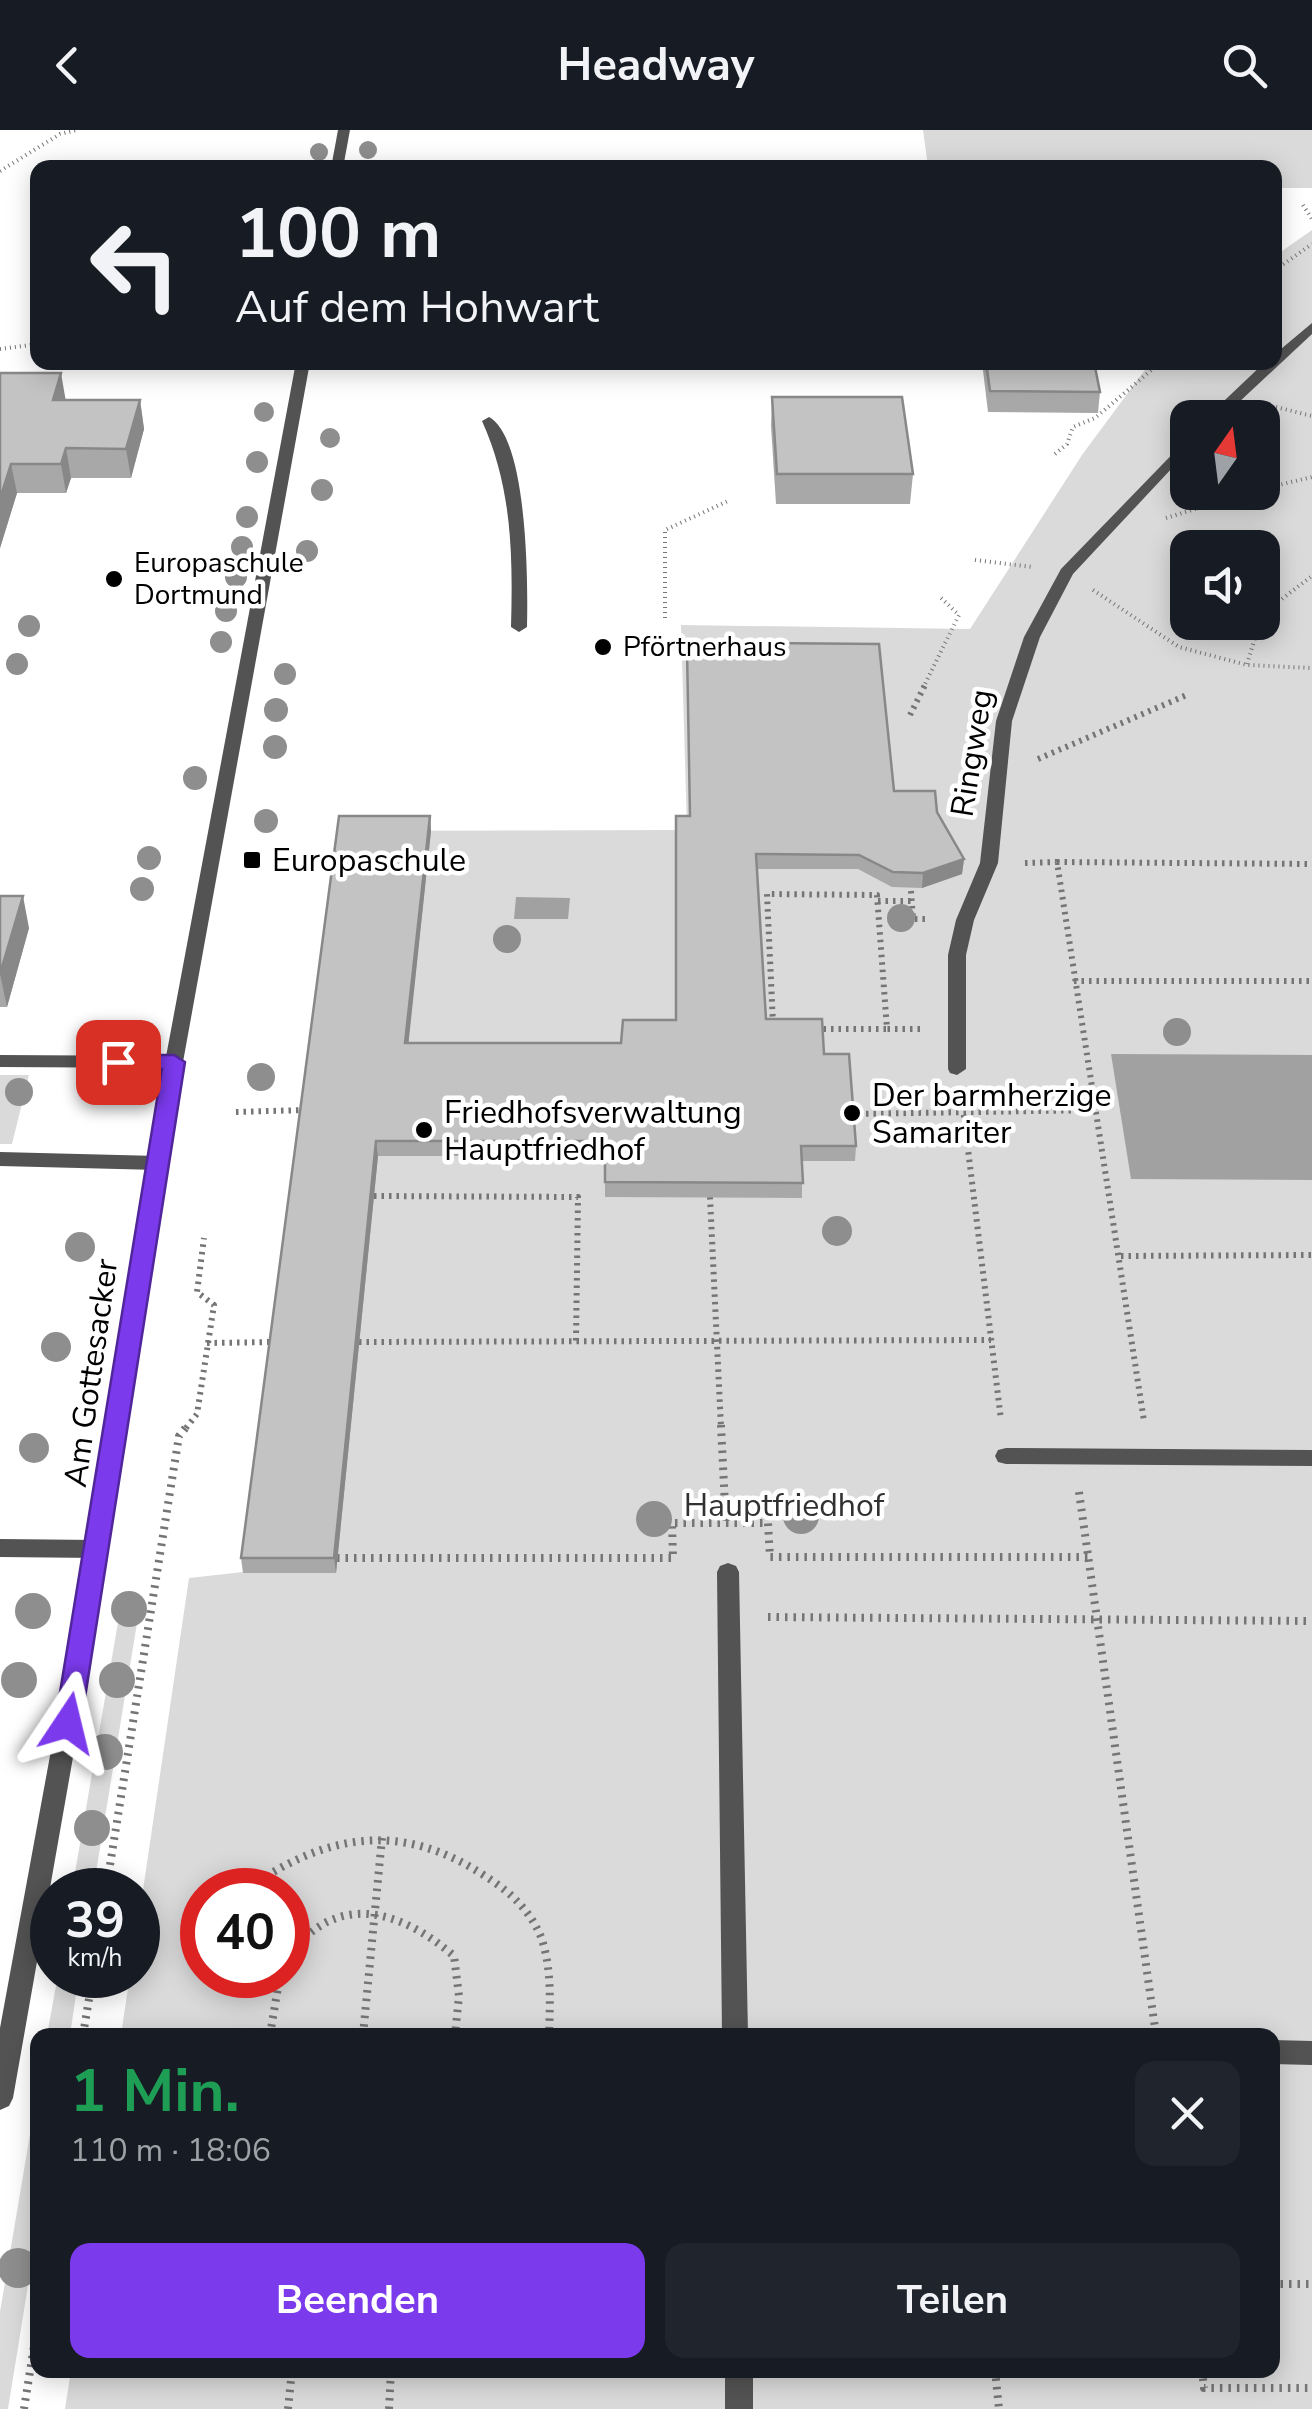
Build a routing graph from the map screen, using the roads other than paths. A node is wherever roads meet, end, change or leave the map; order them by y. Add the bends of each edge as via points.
1 (344, 130) edge
2 (338, 160) edge
3 (1312, 327) edge
4 (1282, 355) edge
5 (302, 370) edge
6 (1265, 370) edge
7 (1233, 400) edge
8 (489, 421) dead end
9 (1170, 461) edge
10 (518, 627) dead end
11 (0, 1061) edge
12 (174, 1062) junction
13 (957, 1068) dead end
14 (0, 1159) edge
15 (158, 1162) junction
16 (1006, 1456) road end
17 (1312, 1458) edge
18 (0, 1548) edge
19 (98, 1549) junction
20 (728, 1572) dead end
21 (735, 2028) edge
22 (1280, 2052) edge
23 (1312, 2052) edge
24 (0, 2098) edge
25 (739, 2378) edge
26 (739, 2409) edge

1 - 2 street
3 - 4 street
5 - 12 street, Am Gottesacker
6 - 7 street
8 - 10 street via 508,466 521,559
9 - 13 street, Ringweg via 1066,572 1032,637 1004,721 989,863 957,955
11 - 12 street
12 - 15 street, Am Gottesacker
14 - 15 street
15 - 19 street, Am Gottesacker
16 - 17 street
18 - 19 street
19 - 24 street, Am Gottesacker
20 - 21 street
22 - 23 street
25 - 26 street

